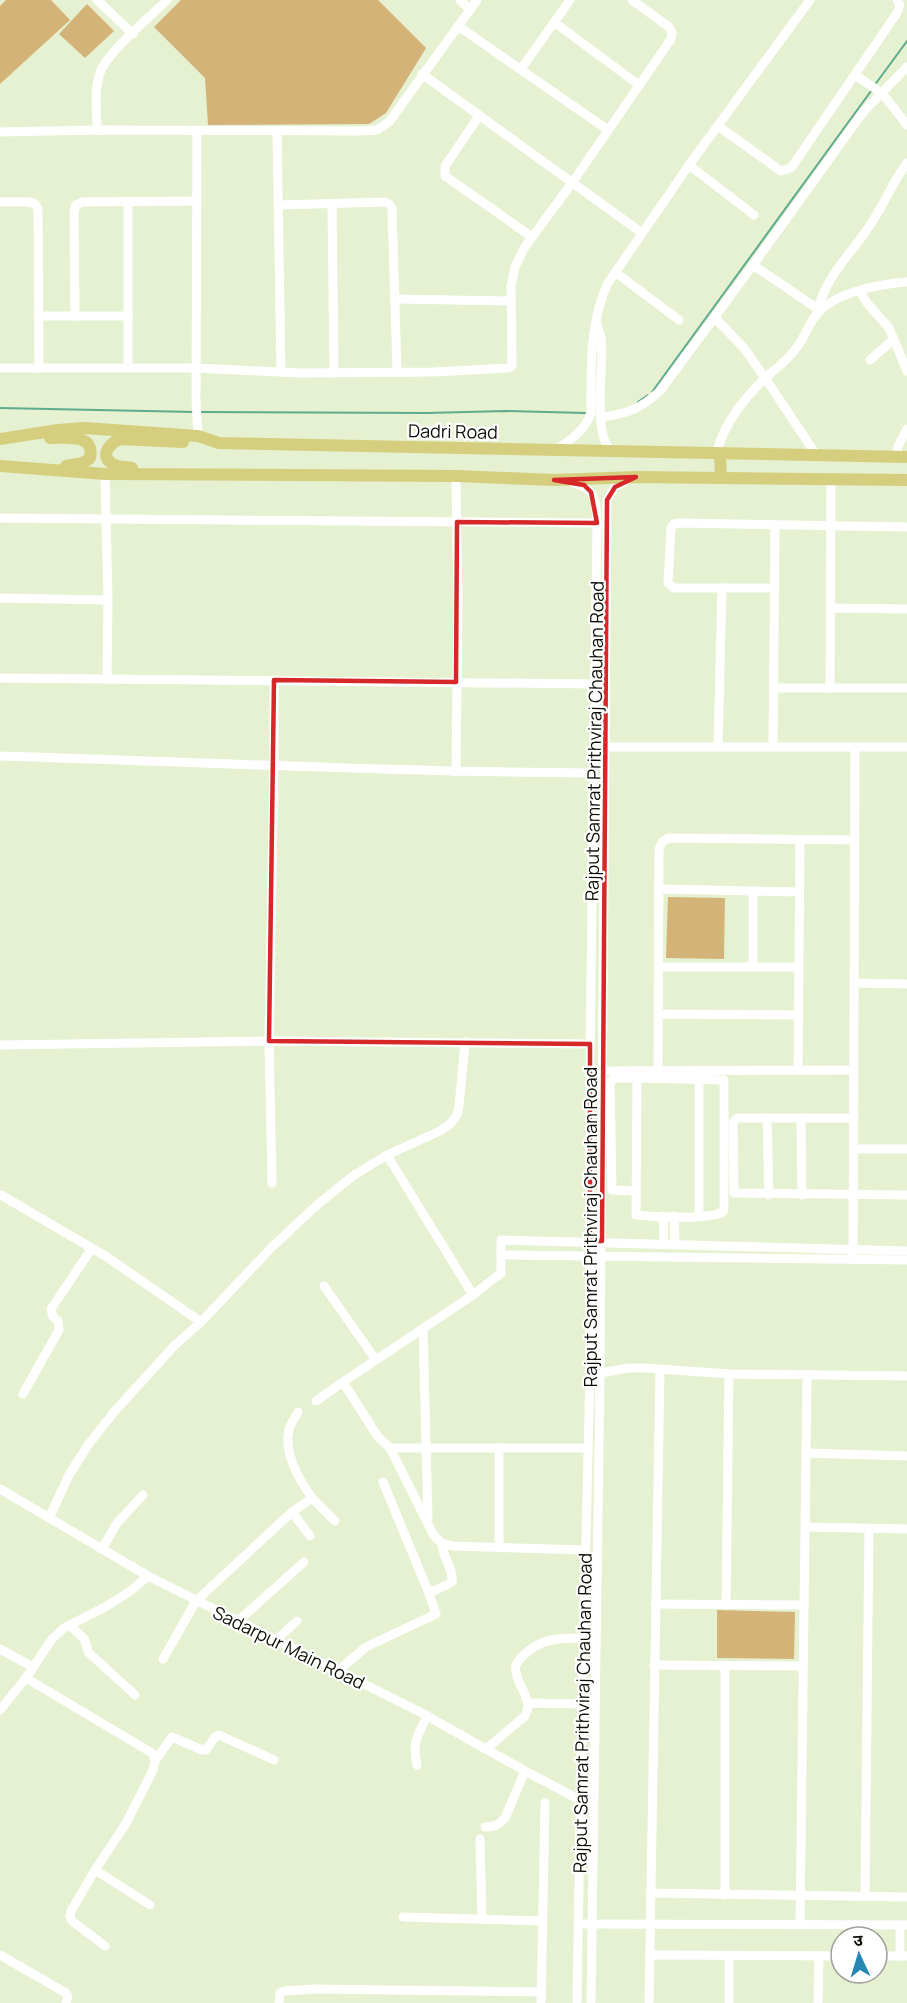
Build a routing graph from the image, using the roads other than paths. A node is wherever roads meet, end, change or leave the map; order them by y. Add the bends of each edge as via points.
1 (97, 0) edge
2 (167, 0) edge
3 (460, 0) edge
4 (477, 0) edge
5 (570, 0) edge
6 (632, 0) edge
7 (810, 0) edge
8 (897, 0) edge
9 (470, 10) junction
10 (554, 22) junction
11 (458, 26) junction
12 (133, 34) junction
13 (907, 67) edge
14 (520, 69) junction
15 (422, 74) junction
16 (855, 75) junction
17 (639, 86) junction
18 (879, 91) junction
19 (479, 116) junction
20 (907, 125) edge
21 (718, 126) junction
22 (97, 130) junction
23 (608, 130) junction
24 (197, 131) junction
25 (277, 131) junction
26 (0, 132) edge
27 (907, 163) edge
28 (689, 165) junction
29 (572, 183) junction
30 (128, 201) junction
31 (197, 201) junction
32 (0, 202) edge
33 (332, 204) junction
34 (278, 205) junction
35 (754, 215) dead end
36 (642, 233) junction
37 (532, 237) junction
38 (753, 265) junction
39 (615, 272) junction
40 (907, 282) edge
41 (860, 291) junction
42 (395, 299) junction
43 (510, 301) junction
44 (818, 311) junction
45 (38, 316) junction
46 (75, 316) junction
47 (128, 316) junction
48 (715, 318) junction
49 (679, 320) dead end
50 (597, 324) junction
51 (894, 339) junction
52 (870, 360) dead end
53 (128, 367) junction
54 (0, 368) edge
55 (39, 368) junction
56 (196, 368) junction
57 (907, 371) edge
58 (281, 372) junction
59 (398, 372) junction
60 (334, 373) junction
61 (765, 378) junction
62 (601, 417) junction
63 (907, 429) edge
64 (198, 436) junction
65 (19, 438) junction
66 (0, 439) edge
67 (219, 443) junction
68 (555, 450) junction
69 (612, 452) junction
70 (902, 452) edge
71 (718, 454) junction
72 (818, 456) junction
73 (0, 466) edge
74 (16, 467) junction
75 (168, 473) junction
76 (105, 474) junction
77 (456, 476) junction
78 (636, 477) junction
79 (721, 478) junction
80 (554, 480) junction
81 (831, 480) junction
82 (907, 480) edge
83 (0, 518) edge
84 (107, 519) junction
85 (457, 522) junction
86 (597, 523) junction
87 (775, 525) junction
88 (832, 526) junction
89 (907, 527) edge
90 (722, 588) junction
91 (775, 588) junction
92 (0, 598) edge
93 (108, 600) junction
94 (831, 608) junction
95 (907, 609) edge
96 (0, 678) edge
97 (107, 679) junction
98 (274, 680) junction
99 (456, 682) junction
100 (595, 684) junction
101 (773, 688) junction
102 (830, 688) junction
103 (907, 688) edge
104 (606, 747) junction
105 (718, 747) junction
106 (773, 747) junction
107 (855, 747) junction
108 (907, 747) edge
109 (0, 756) edge
110 (274, 765) junction
111 (456, 772) junction
112 (593, 773) junction
113 (800, 840) junction
114 (855, 840) junction
115 (660, 890) junction
116 (753, 891) junction
117 (799, 892) junction
118 (659, 967) junction
119 (753, 967) junction
120 (798, 967) junction
121 (854, 983) junction
122 (907, 984) edge
123 (659, 1014) junction
124 (798, 1015) junction
125 (269, 1041) junction
126 (465, 1042) junction
127 (590, 1044) junction
128 (0, 1046) edge
129 (798, 1070) junction
130 (854, 1070) junction
131 (603, 1071) junction
132 (658, 1071) junction
133 (636, 1078) junction
134 (699, 1079) junction
135 (767, 1118) junction
136 (801, 1118) junction
137 (854, 1118) junction
138 (854, 1149) junction
139 (907, 1149) edge
140 (387, 1155) junction
141 (272, 1184) dead end
142 (635, 1191) junction
143 (1, 1195) edge
144 (769, 1195) junction
145 (802, 1195) junction
146 (853, 1195) junction
147 (907, 1195) edge
148 (663, 1216) junction
149 (674, 1216) junction
150 (699, 1216) junction
151 (590, 1241) junction
152 (602, 1241) junction
153 (664, 1243) junction
154 (675, 1244) junction
155 (92, 1248) junction
156 (907, 1251) edge
157 (501, 1255) junction
158 (853, 1255) junction
159 (590, 1256) junction
160 (601, 1256) junction
161 (907, 1260) edge
162 (324, 1286) dead end
163 (473, 1295) junction
164 (201, 1322) junction
165 (423, 1329) junction
166 (376, 1360) junction
167 (658, 1370) junction
168 (600, 1373) junction
169 (729, 1374) junction
170 (807, 1375) junction
171 (907, 1376) edge
172 (343, 1382) junction
173 (23, 1394) dead end
174 (315, 1401) dead end
175 (298, 1412) dead end
176 (390, 1448) junction
177 (425, 1448) junction
178 (499, 1448) junction
179 (588, 1448) junction
180 (806, 1453) junction
181 (907, 1456) edge
182 (383, 1482) dead end
183 (0, 1489) edge
184 (143, 1495) dead end
185 (312, 1498) junction
186 (292, 1512) junction
187 (50, 1518) junction
188 (335, 1521) dead end
189 (428, 1524) junction
190 (805, 1527) junction
191 (869, 1528) junction
192 (907, 1529) edge
193 (310, 1536) dead end
194 (442, 1544) junction
195 (500, 1547) junction
196 (102, 1549) junction
197 (586, 1550) junction
198 (304, 1562) dead end
199 (148, 1576) junction
200 (428, 1591) junction
201 (196, 1601) junction
202 (655, 1604) junction
203 (726, 1605) junction
204 (804, 1605) junction
205 (297, 1621) dead end
206 (237, 1622) junction
207 (70, 1625) junction
208 (583, 1638) junction
209 (276, 1640) junction
210 (0, 1649) edge
211 (163, 1659) dead end
212 (654, 1665) junction
213 (725, 1665) junction
214 (803, 1666) junction
215 (33, 1667) junction
216 (338, 1671) junction
217 (26, 1678) junction
218 (135, 1695) dead end
219 (528, 1703) junction
220 (582, 1704) junction
221 (0, 1710) edge
222 (428, 1716) junction
223 (486, 1749) junction
224 (274, 1760) dead end
225 (155, 1761) junction
226 (417, 1765) dead end
227 (525, 1772) junction
228 (580, 1800) junction
229 (545, 1803) dead end
230 (485, 1827) dead end
231 (480, 1839) dead end
232 (96, 1870) junction
233 (650, 1893) junction
234 (725, 1895) junction
235 (800, 1896) junction
236 (865, 1897) junction
237 (907, 1897) edge
238 (150, 1905) dead end
239 (403, 1917) dead end
240 (482, 1919) junction
241 (542, 1921) junction
242 (578, 1924) junction
243 (592, 1924) junction
244 (651, 1924) junction
245 (800, 1925) junction
246 (904, 1925) edge
247 (105, 1946) dead end
248 (0, 1955) edge
249 (650, 1955) junction
250 (729, 1956) junction
251 (819, 1956) junction
252 (829, 1956) edge
253 (904, 1956) edge
254 (541, 1992) junction
255 (66, 2003) edge
256 (279, 2003) edge
257 (541, 2003) edge
258 (578, 2003) edge
259 (591, 2003) edge
260 (649, 2003) edge
261 (729, 2003) edge
262 (818, 2003) edge

1 - 12 street
2 - 12 street
3 - 9 street
4 - 9 street
5 - 10 street
6 - 17 street via 672,33
7 - 21 street
8 - 16 street via 897,13
9 - 11 street
10 - 14 street
10 - 17 street
11 - 14 street
11 - 15 street
12 - 22 street via 108,58 100,73
13 - 18 street
14 - 23 street
15 - 19 street
15 - 25 street via 389,122 377,130
16 - 18 street
16 - 21 street via 786,171
17 - 23 street
18 - 20 street
18 - 38 street
19 - 29 street
19 - 37 street via 445,166 445,176
21 - 28 street
22 - 24 street
22 - 26 street
23 - 29 street
24 - 25 street
24 - 31 street
25 - 34 street
27 - 44 street via 874,219 826,285
28 - 35 street
28 - 36 street
29 - 36 street
29 - 37 street
30 - 31 street
30 - 46 street via 76,205
30 - 47 street
31 - 56 street
32 - 45 street via 30,202 38,209
33 - 34 street
33 - 42 street via 385,202 392,208
33 - 60 street
34 - 58 street
36 - 39 street
37 - 43 street via 515,267
38 - 44 street
38 - 48 street
39 - 49 street
39 - 50 street via 600,301
40 - 41 street
41 - 44 street
41 - 51 street
42 - 43 street
42 - 59 street
43 - 59 street via 512,366
44 - 61 street via 788,359
45 - 46 street
45 - 55 street
46 - 47 street
47 - 53 street
48 - 61 street via 744,348
48 - 62 street via 660,391 644,406
50 - 62 street via 601,338
50 - 68 street via 592,337 589,419 576,435
51 - 52 street
51 - 57 street
53 - 55 street
53 - 56 street
54 - 55 street
56 - 58 street
56 - 64 street
58 - 60 street
59 - 60 street
61 - 71 street via 737,407 721,437
61 - 72 street
62 - 69 street via 604,444
63 - 70 street
64 - 65 main road, Dadri Road via 85,428
64 - 67 main road, Dadri Road
65 - 66 main road, Dadri Road
65 - 74 main road via 79,438 87,441 91,452 90,458 76,465
67 - 68 main road, Dadri Road
67 - 75 main road via 120,439 107,448 109,460 116,466
68 - 69 main road, Dadri Road
69 - 71 main road, Dadri Road
70 - 72 main road, Dadri Road
71 - 72 main road, Dadri Road
71 - 79 main road
73 - 74 main road
74 - 76 main road
75 - 76 main road
75 - 77 main road
76 - 84 street
77 - 80 main road
77 - 85 street
78 - 79 main road
78 - 80 main road
78 - 104 street, Rajput Samrat Prithviraj Chauhan Road via 615,487 607,500
79 - 81 main road
80 - 86 street, Rajput Samrat Prithviraj Chauhan Road via 584,485 591,492
81 - 82 main road
81 - 88 street
83 - 84 street
84 - 85 street
84 - 93 street
85 - 86 street
85 - 99 street
86 - 100 street, Rajput Samrat Prithviraj Chauhan Road
87 - 88 street
87 - 90 street via 674,524 670,586
87 - 91 street
88 - 89 street
88 - 94 street
90 - 91 street
90 - 105 street
91 - 101 street
92 - 93 street
93 - 97 street
94 - 95 street
94 - 102 street
96 - 97 street
97 - 98 street
98 - 99 street
98 - 110 street
99 - 100 street
99 - 111 street
100 - 112 street, Rajput Samrat Prithviraj Chauhan Road
101 - 102 street
101 - 106 street
102 - 103 street
104 - 105 street
104 - 131 street, Rajput Samrat Prithviraj Chauhan Road
105 - 106 street
106 - 107 street
107 - 108 street
107 - 114 street
109 - 110 street
110 - 111 street
110 - 125 street
111 - 112 street
112 - 127 street, Rajput Samrat Prithviraj Chauhan Road
113 - 114 street
113 - 115 street via 668,838 659,849
113 - 117 street
114 - 121 street
115 - 116 street
115 - 118 street
116 - 117 street
116 - 119 street
117 - 120 street
118 - 119 street
118 - 123 street
119 - 120 street
120 - 124 street
121 - 122 street
121 - 130 street
123 - 124 street
123 - 132 street
124 - 129 street
125 - 126 street
125 - 128 street
125 - 141 street
126 - 127 street
126 - 140 street via 457,1114 440,1131
127 - 151 street, Rajput Samrat Prithviraj Chauhan Road
129 - 130 street
129 - 132 street
130 - 137 street
131 - 132 street
131 - 152 street, Rajput Samrat Prithviraj Chauhan Road
133 - 134 street
133 - 142 street
133 - 142 street via 615,1078 610,1082 612,1190
134 - 150 street
134 - 150 street via 721,1079 725,1083 724,1209
135 - 136 street
135 - 144 street
135 - 144 street via 734,1120 733,1190 737,1195
136 - 137 street
136 - 145 street
137 - 138 street
138 - 139 street
138 - 146 street
140 - 163 street
140 - 164 street via 316,1205
142 - 148 street via 636,1215
143 - 155 street
144 - 145 street
145 - 146 street
146 - 147 street
146 - 158 street
148 - 149 street
148 - 153 street
149 - 150 street
149 - 154 street
151 - 152 street
151 - 157 street via 501,1240
151 - 159 street, Rajput Samrat Prithviraj Chauhan Road
152 - 153 street
152 - 160 street, Rajput Samrat Prithviraj Chauhan Road
153 - 154 street
154 - 158 street
155 - 164 street
155 - 173 street via 51,1309 59,1330
156 - 158 street
157 - 159 street
157 - 163 street via 501,1273
158 - 160 street
158 - 161 street
159 - 160 street
159 - 179 street, Rajput Samrat Prithviraj Chauhan Road
160 - 168 street, Rajput Samrat Prithviraj Chauhan Road
162 - 166 street
163 - 165 street
164 - 187 street via 143,1379 88,1444
165 - 166 street
165 - 177 street
166 - 172 street
167 - 168 street via 628,1368
167 - 169 street
167 - 202 street
168 - 243 street, Rajput Samrat Prithviraj Chauhan Road
169 - 170 street
169 - 203 street
170 - 171 street
170 - 180 street
172 - 174 street
172 - 176 street via 378,1437
175 - 185 street via 288,1439 298,1474
176 - 177 street
176 - 189 street
177 - 178 street
177 - 189 street
178 - 179 street
178 - 195 street
179 - 197 street, Rajput Samrat Prithviraj Chauhan Road
180 - 181 street
180 - 190 street
182 - 200 street
183 - 187 street, Sadarpur Main Road
184 - 196 street via 117,1523
185 - 186 street
185 - 188 street
186 - 193 street
186 - 201 street
187 - 196 street, Sadarpur Main Road
189 - 194 street
190 - 191 street
190 - 204 street
191 - 192 street
191 - 236 street
194 - 195 street
194 - 200 street via 452,1581
195 - 197 street
196 - 199 street, Sadarpur Main Road
197 - 208 street, Rajput Samrat Prithviraj Chauhan Road
198 - 206 street
199 - 201 street, Sadarpur Main Road
199 - 207 street via 113,1602
200 - 216 street via 435,1614 366,1647
201 - 206 street, Sadarpur Main Road
201 - 211 street
202 - 203 street
202 - 212 street
203 - 204 street
204 - 214 street
205 - 209 street
206 - 209 street, Sadarpur Main Road
207 - 215 street via 52,1639
207 - 218 street via 85,1640 88,1652
208 - 219 street via 547,1640 518,1661 516,1674
208 - 220 street, Rajput Samrat Prithviraj Chauhan Road
209 - 216 street, Sadarpur Main Road
210 - 215 street
212 - 213 street
212 - 233 street
213 - 214 street
213 - 234 street
214 - 235 street
215 - 217 street
216 - 222 street, Sadarpur Main Road
217 - 221 street
217 - 225 street via 134,1742 152,1754
219 - 220 street
219 - 223 street via 525,1716
220 - 228 street, Rajput Samrat Prithviraj Chauhan Road
222 - 223 street, Sadarpur Main Road
222 - 226 street via 415,1741
223 - 227 street, Sadarpur Main Road
224 - 225 street via 219,1735 206,1750 172,1737
225 - 232 street via 125,1825
227 - 228 street, Sadarpur Main Road
227 - 230 street via 505,1818 500,1824
228 - 242 street, Rajput Samrat Prithviraj Chauhan Road
229 - 241 street
231 - 240 street
232 - 238 street
232 - 247 street via 70,1916
233 - 234 street
233 - 244 street
234 - 235 street
235 - 236 street
235 - 245 street
236 - 237 street
239 - 240 street
240 - 241 street
241 - 254 street
242 - 243 street
242 - 258 street, Rajput Samrat Prithviraj Chauhan Road
243 - 244 street
243 - 259 street, Rajput Samrat Prithviraj Chauhan Road
244 - 245 street
244 - 249 street
245 - 246 street
246 - 253 street
248 - 255 street via 66,1993
249 - 250 street
249 - 260 street
250 - 251 street
250 - 261 street
251 - 252 street
251 - 262 street
254 - 256 street via 305,1989 280,1993
254 - 257 street

